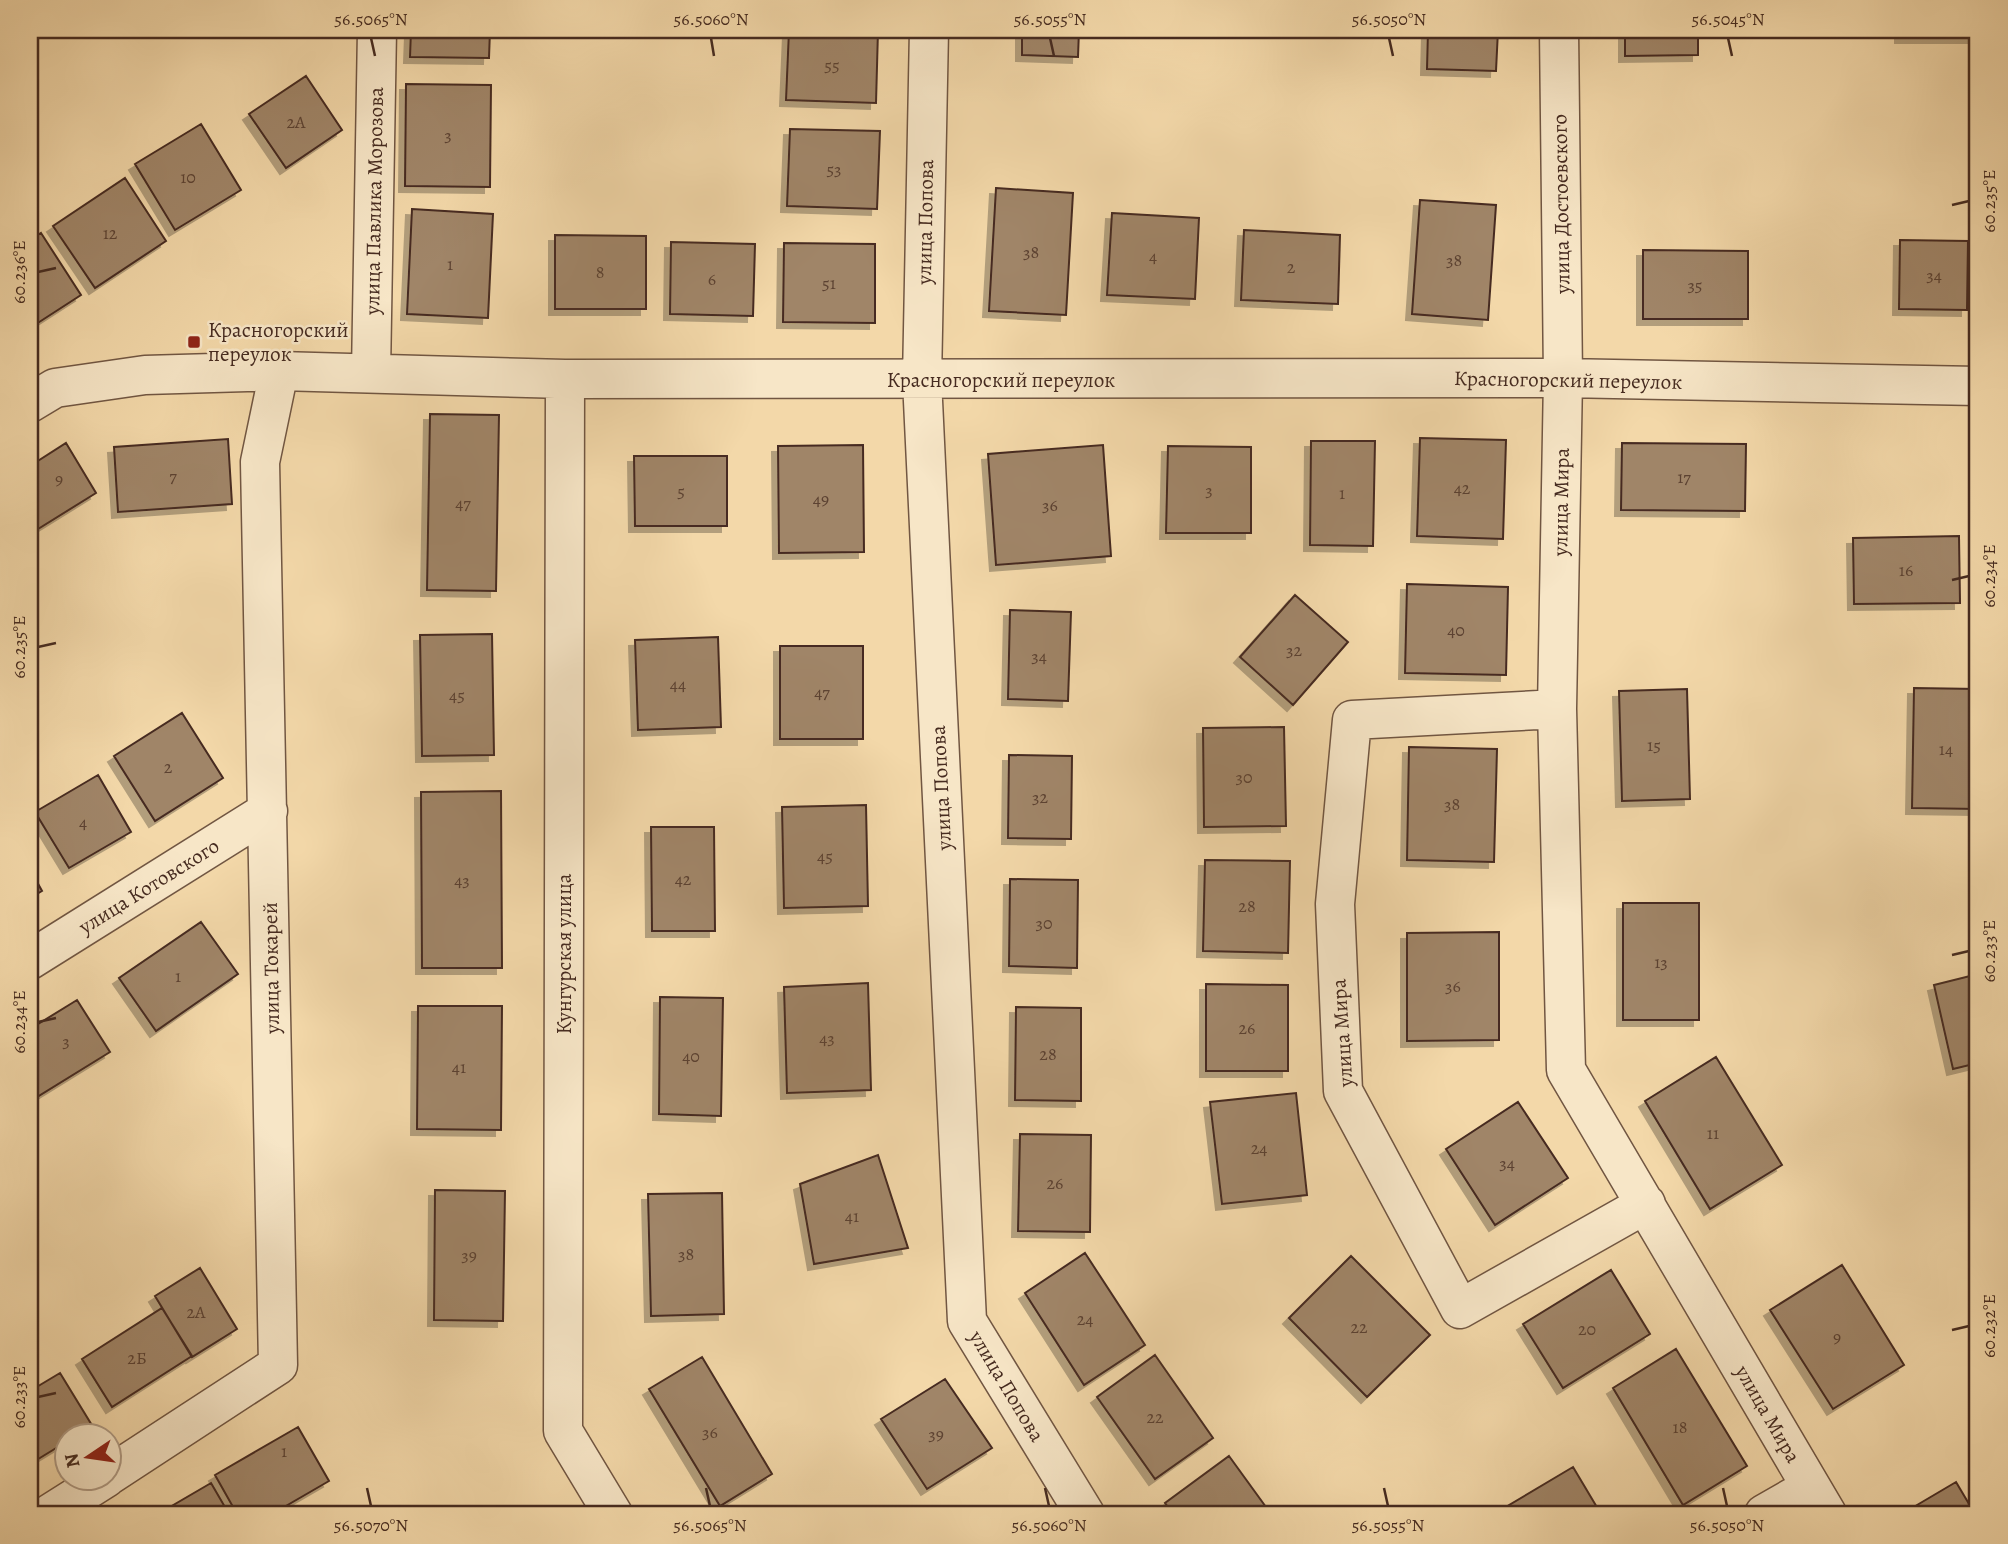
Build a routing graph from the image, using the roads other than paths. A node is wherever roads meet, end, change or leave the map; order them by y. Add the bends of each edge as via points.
1 (377, 30) edge
2 (929, 30) edge
3 (1559, 30) edge
4 (279, 371) junction
5 (371, 373) junction
6 (565, 379) junction
7 (1563, 379) junction
8 (922, 380) junction
9 (1978, 386) edge
10 (30, 403) edge
11 (1557, 709) junction
12 (268, 811) junction
13 (30, 960) edge
14 (1646, 1204) junction
15 (122, 1467) edge
16 (83, 1492) edge
17 (1819, 1501) edge
18 (49, 1514) edge
19 (613, 1514) edge
20 (1084, 1514) edge
21 (1764, 1514) edge

1 - 5 street, улица Павлика Морозова
2 - 8 street, улица Попова
3 - 7 street, улица Достоевского
4 - 5 street, Красногорский переулок
4 - 10 street, Красногорский переулок via 145,375 55,388
4 - 12 street, улица Токарей via 260,462
5 - 6 street, Красногорский переулок
6 - 8 street, Красногорский переулок
6 - 19 street, Кунгурская улица via 563,1431
7 - 8 street, Красногорский переулок
7 - 9 street, Красногорский переулок
7 - 11 street, улица Мира
8 - 20 street, улица Попова via 967,1321
11 - 14 street, улица Мира via 1566,1070
11 - 14 street, улица Мира via 1352,720 1335,904 1343,1091 1460,1309
12 - 13 street, улица Котовского
12 - 15 street, улица Токарей via 278,1365
14 - 17 street, улица Мира
16 - 18 street, улица Токарей
17 - 21 street

